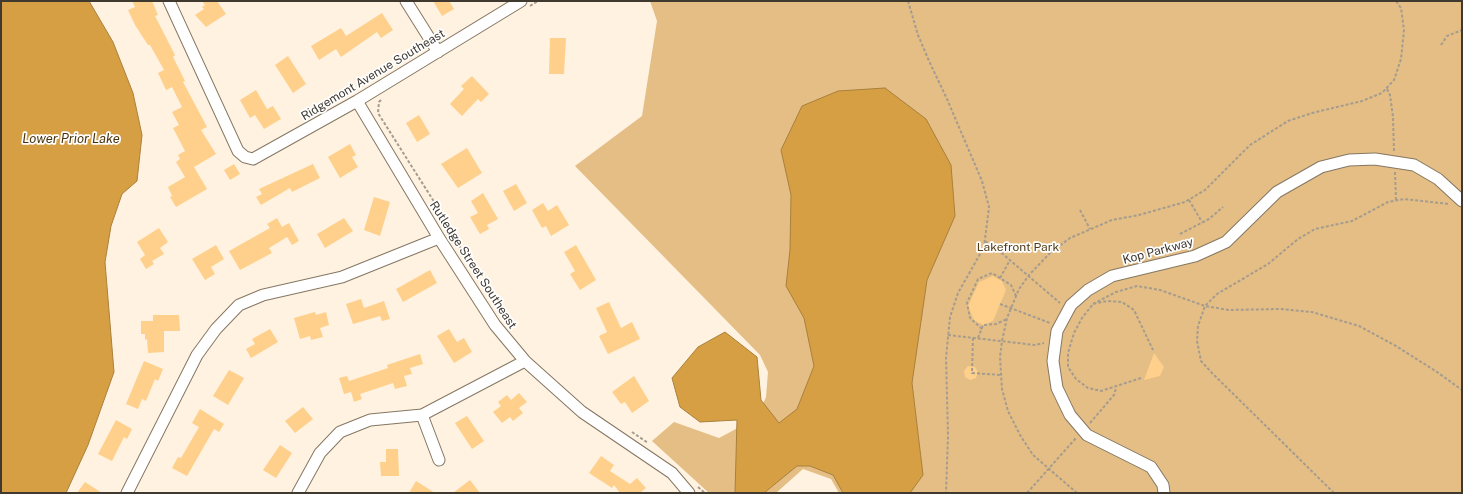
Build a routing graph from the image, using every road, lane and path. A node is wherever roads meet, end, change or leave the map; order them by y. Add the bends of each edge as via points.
1 (169, 1) edge
2 (406, 1) edge
3 (538, 1) edge
4 (908, 1) edge
5 (1396, 1) edge
6 (523, 5) edge
7 (1462, 30) edge
8 (1441, 45) dead end
9 (438, 52) junction
10 (1387, 89) junction
11 (383, 98) dead end
12 (357, 101) junction
13 (1394, 162) junction
14 (1189, 200) junction
15 (1396, 200) junction
16 (1459, 204) edge
17 (1223, 207) dead end
18 (1080, 210) dead end
19 (1202, 222) junction
20 (1090, 229) junction
21 (1180, 234) dead end
22 (439, 238) junction
23 (985, 242) junction
24 (1010, 259) junction
25 (472, 267) dead end
26 (1029, 276) junction
27 (1000, 278) junction
28 (1016, 296) junction
29 (1000, 304) dead end
30 (1093, 304) junction
31 (1205, 306) junction
32 (1011, 307) junction
33 (1061, 307) dead end
34 (1007, 318) junction
35 (1059, 327) junction
36 (982, 329) junction
37 (948, 335) junction
38 (973, 338) junction
39 (978, 338) junction
40 (1002, 341) junction
41 (1046, 342) dead end
42 (1154, 350) dead end
43 (525, 361) junction
44 (1000, 375) junction
45 (1141, 378) dead end
46 (1116, 388) junction
47 (1462, 390) edge
48 (422, 415) junction
49 (631, 431) dead end
50 (1083, 431) junction
51 (649, 443) dead end
52 (439, 460) dead end
53 (1049, 469) junction
54 (693, 489) edge
55 (127, 493) edge
56 (298, 493) edge
57 (705, 493) edge
58 (946, 493) edge
59 (1027, 493) edge
60 (1078, 493) edge
61 (1164, 493) edge
62 (1334, 493) edge

1 - 12 street, Ridgemont Avenue Southeast via 238,151 245,157 253,159
2 - 9 street
3 - 6 path
4 - 23 path via 918,35 982,181 989,207
5 - 10 path via 1401,8 1404,30 1401,59 1394,80
6 - 9 street, Ridgemont Avenue Southeast
7 - 8 path via 1446,36
9 - 12 street, Ridgemont Avenue Southeast
10 - 13 path via 1393,117
10 - 14 path via 1362,101 1312,112 1288,121 1250,145 1205,190
11 - 25 path via 379,102 378,112
12 - 22 street, Rutledge Street Southeast
13 - 15 path
13 - 16 street, Kop Parkway via 1414,165 1438,179
13 - 35 street, Kop Parkway via 1375,159 1349,160 1321,167 1277,192 1226,242 1195,256 1112,276 1088,290 1071,305
14 - 19 path
14 - 20 path via 1164,209 1112,220
15 - 16 path via 1429,200
15 - 31 path via 1352,221 1309,232 1268,264 1217,294
17 - 19 path
18 - 20 path
19 - 21 path
20 - 26 path via 1070,238 1050,253
22 - 43 street, Rutledge Street Southeast via 495,325
22 - 55 street via 342,277 263,295 239,305 196,355
23 - 24 path
23 - 37 path via 958,293
24 - 26 path
24 - 27 path
26 - 28 path
26 - 33 path
27 - 28 path via 1011,285
27 - 36 path via 992,273 978,279 967,303 970,318
28 - 32 path
29 - 32 path
30 - 31 path via 1116,292 1137,286 1160,290
30 - 42 path via 1107,301 1122,302 1134,310
30 - 46 path via 1074,333 1068,353 1068,367 1076,379 1088,388 1101,392
31 - 47 path via 1229,310 1280,309 1312,312 1359,326 1402,350
31 - 62 path via 1198,326 1197,341 1201,361
32 - 34 path
32 - 35 path
34 - 36 path via 996,324 983,325
34 - 40 path
35 - 50 street, Kop Parkway via 1053,361 1057,388 1070,416
36 - 39 path
37 - 38 path
37 - 58 path
38 - 39 path
38 - 44 path via 972,373
39 - 40 path
40 - 41 path via 1036,345
40 - 44 path
43 - 48 street
43 - 54 street, Rutledge Street Southeast via 582,412
44 - 53 path via 1008,411 1020,435 1033,455
45 - 46 path
46 - 50 path via 1114,395
48 - 52 street
48 - 56 street via 370,420 340,432 320,452
49 - 51 path
50 - 53 path
50 - 61 street, Kop Parkway via 1151,467 1163,485
53 - 59 path
53 - 60 path
54 - 57 path

